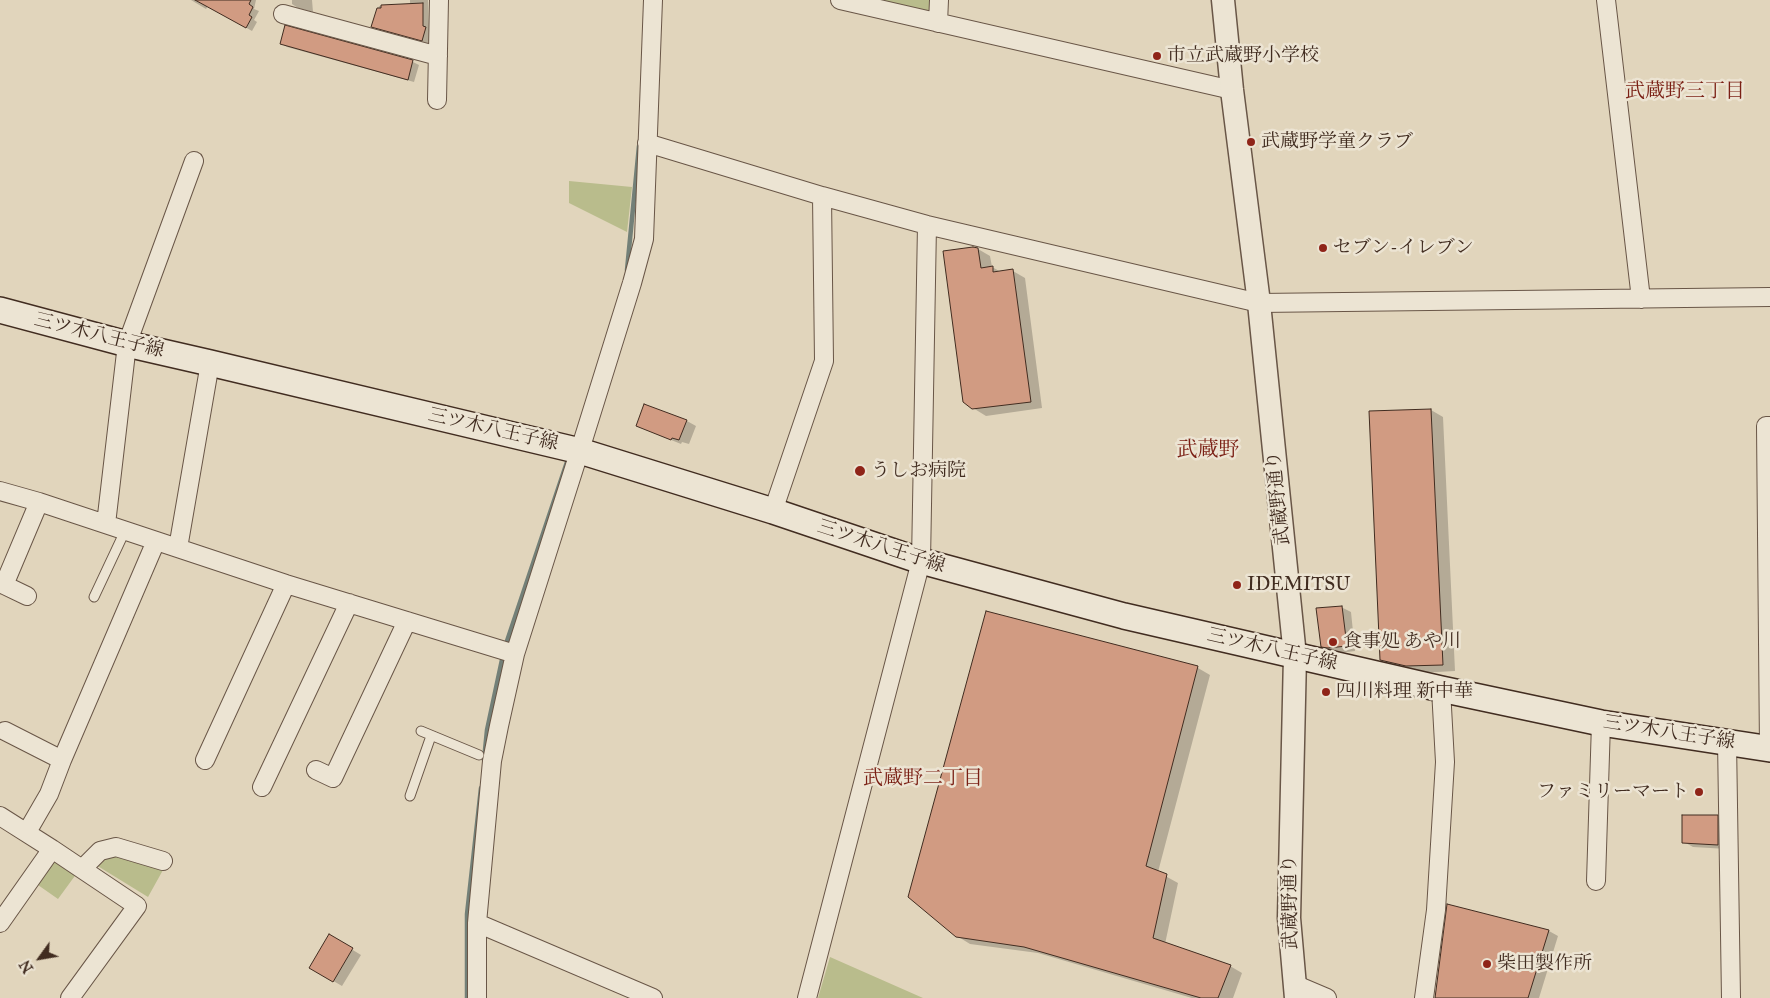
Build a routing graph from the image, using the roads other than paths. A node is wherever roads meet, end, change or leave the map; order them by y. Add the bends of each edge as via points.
1 (439, 0) edge
2 (653, 0) edge
3 (840, 0) edge
4 (939, 0) edge
5 (1223, 0) edge
6 (1606, 0) edge
7 (283, 14) dead end
8 (938, 23) junction
9 (438, 56) junction
10 (1232, 90) junction
11 (437, 100) dead end
12 (647, 142) junction
13 (194, 162) dead end
14 (822, 196) junction
15 (927, 225) junction
16 (1770, 297) edge
17 (1641, 299) junction
18 (1259, 303) junction
19 (0, 310) edge
20 (127, 344) junction
21 (210, 363) junction
22 (1770, 426) edge
23 (580, 451) junction
24 (0, 491) edge
25 (39, 502) junction
26 (773, 511) junction
27 (106, 524) junction
28 (125, 530) junction
29 (156, 541) junction
30 (178, 548) junction
31 (921, 561) junction
32 (2, 584) edge
33 (286, 584) junction
34 (27, 596) dead end
35 (94, 597) dead end
36 (349, 603) junction
37 (407, 621) junction
38 (508, 652) junction
39 (1295, 656) junction
40 (1441, 689) junction
41 (1601, 722) junction
42 (5, 731) dead end
43 (421, 731) dead end
44 (431, 736) junction
45 (1726, 741) junction
46 (1770, 749) edge
47 (487, 758) junction
48 (62, 760) junction
49 (205, 760) dead end
50 (316, 770) dead end
51 (262, 787) dead end
52 (410, 796) dead end
53 (0, 816) edge
54 (27, 832) junction
55 (52, 849) junction
56 (163, 861) dead end
57 (82, 869) junction
58 (1596, 881) dead end
59 (477, 923) junction
60 (0, 924) edge
61 (1295, 991) edge
62 (70, 998) edge
63 (477, 998) edge
64 (653, 998) edge
65 (807, 998) edge
66 (1327, 998) edge
67 (1424, 998) edge
68 (1731, 998) edge

1 - 9 street
2 - 12 street
3 - 8 street
4 - 8 street
5 - 10 street, 武蔵野通り
6 - 17 street
7 - 9 street
8 - 10 street
9 - 11 street
10 - 18 street, 武蔵野通り
12 - 14 street
12 - 23 street via 644,239
13 - 20 street
14 - 15 street
14 - 26 street via 824,361
15 - 18 street
15 - 31 street
16 - 17 street
17 - 18 street
18 - 39 street, 武蔵野通り
19 - 20 main road, 三ツ木八王子線
20 - 21 main road, 三ツ木八王子線
20 - 27 street
21 - 23 main road, 三ツ木八王子線
21 - 30 street
22 - 46 street via 1766,426
23 - 26 main road, 三ツ木八王子線
23 - 38 street
24 - 25 street
25 - 27 street
25 - 32 street
26 - 31 main road, 三ツ木八王子線
27 - 28 street
28 - 29 street
28 - 35 lane
29 - 30 street
29 - 48 street
30 - 33 street
31 - 39 main road, 三ツ木八王子線 via 1124,616
31 - 65 street
32 - 34 street
33 - 36 street
33 - 49 street
36 - 37 street
36 - 51 street
37 - 38 street
37 - 50 street via 333,778
38 - 47 street
39 - 40 main road, 三ツ木八王子線
39 - 61 street, 武蔵野通り via 1289,918
40 - 41 main road, 三ツ木八王子線
40 - 67 street via 1445,762 1436,910
41 - 45 main road, 三ツ木八王子線
41 - 58 street
42 - 48 street
43 - 44 lane
44 - 47 lane
44 - 52 lane
45 - 46 main road, 三ツ木八王子線
45 - 68 street
47 - 59 street
48 - 54 street via 49,794
53 - 54 street
54 - 55 street
55 - 57 street
55 - 60 street
56 - 57 street via 116,847 100,851
57 - 62 street via 137,906
59 - 63 street
59 - 64 street
61 - 66 street

